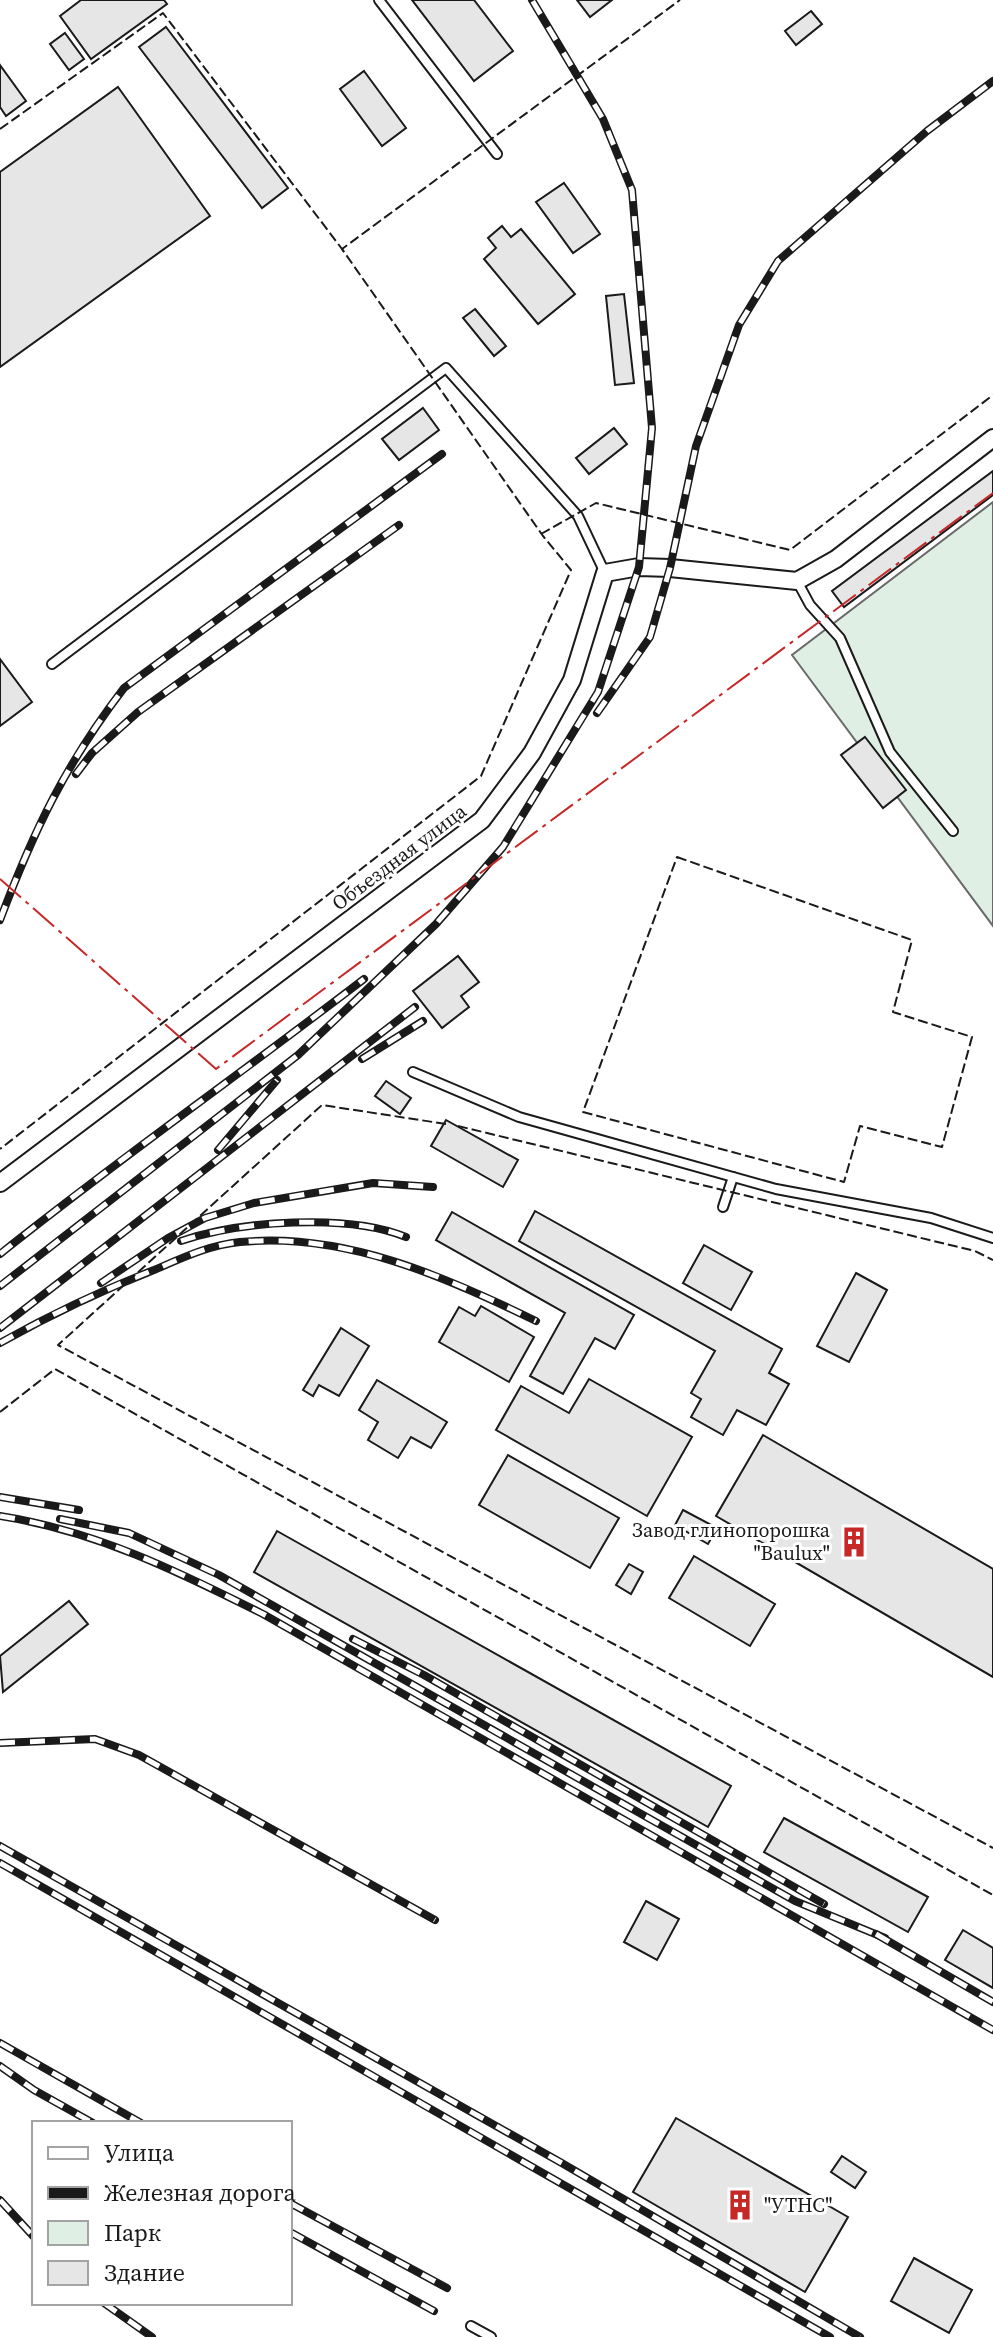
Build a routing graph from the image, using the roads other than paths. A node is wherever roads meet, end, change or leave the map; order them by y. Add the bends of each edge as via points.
1 (379, 0) edge
2 (497, 154) dead end
3 (993, 438) edge
4 (605, 573) junction
5 (797, 581) junction
6 (52, 664) dead end
7 (953, 831) dead end
8 (413, 1072) dead end
9 (733, 1177) junction
10 (0, 1183) edge
11 (723, 1207) dead end
12 (993, 1238) edge
13 (471, 2326) dead end
14 (491, 2337) edge

1 - 2 lane
3 - 5 street via 836,559
4 - 5 street via 670,568
4 - 6 lane via 578,516 446,368
4 - 10 street, Объездная улица via 572,680 532,753 482,820
5 - 7 lane via 810,605 840,638 890,752
8 - 9 lane via 519,1117
9 - 11 lane
9 - 12 lane via 931,1218
13 - 14 lane

